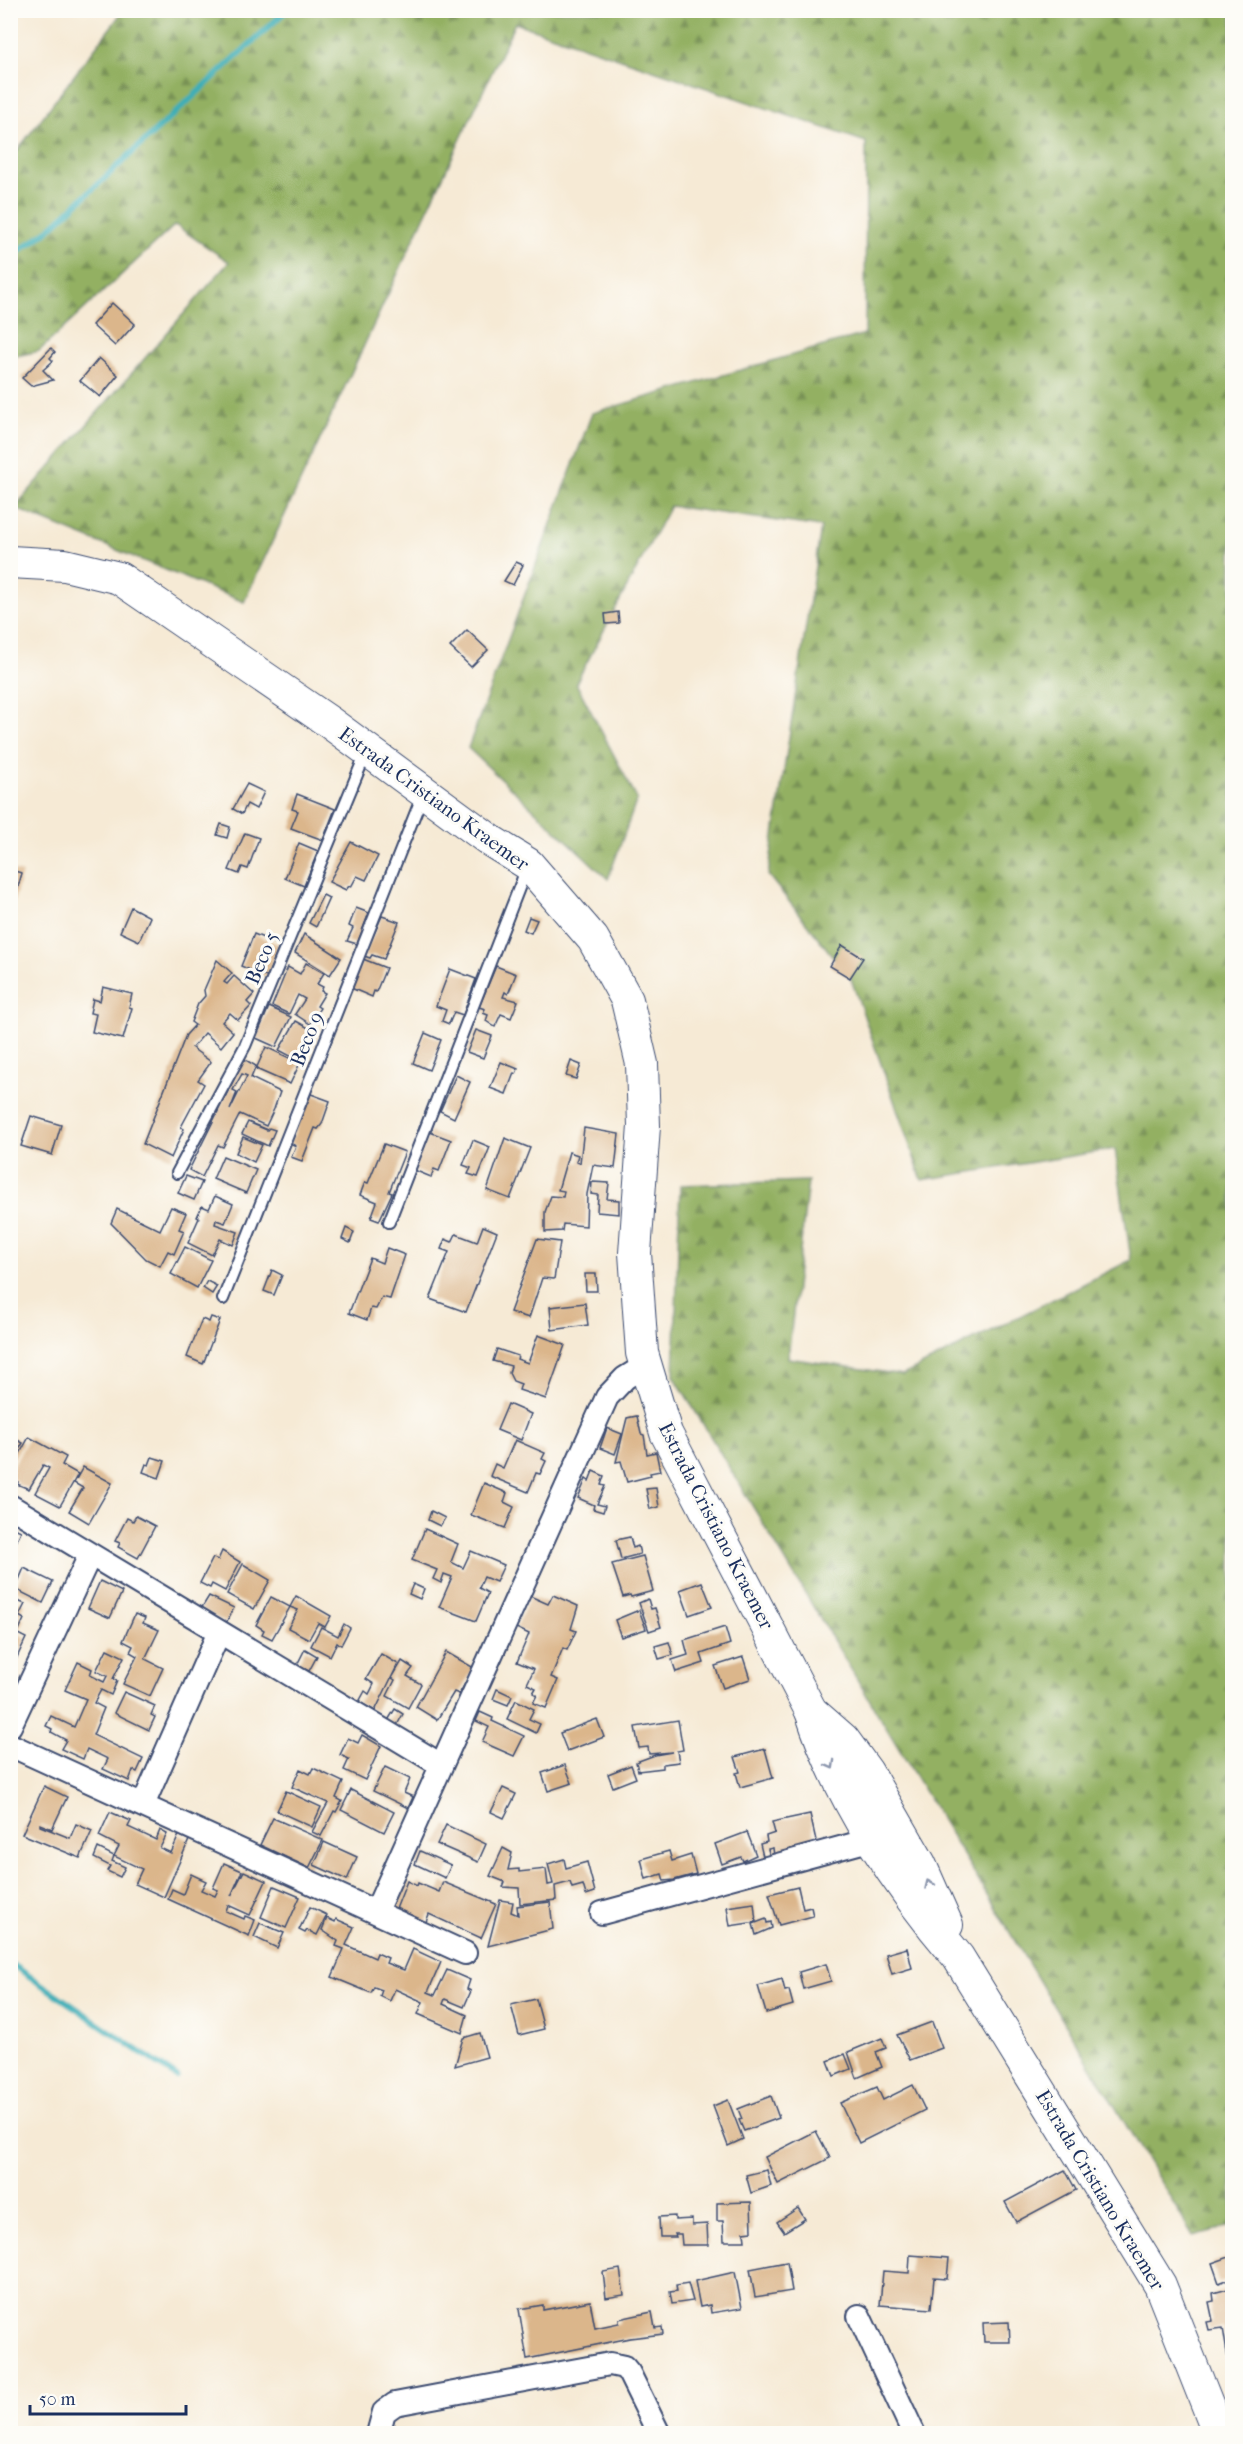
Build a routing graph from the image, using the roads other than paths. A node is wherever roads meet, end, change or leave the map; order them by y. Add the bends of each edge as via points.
1 (10, 562) edge
2 (368, 750) junction
3 (424, 792) junction
4 (528, 864) junction
5 (177, 1173) dead end
6 (389, 1222) dead end
7 (224, 1299) dead end
8 (646, 1365) junction
9 (10, 1506) edge
10 (90, 1555) junction
11 (219, 1632) junction
12 (10, 1726) edge
13 (10, 1745) edge
14 (441, 1765) junction
15 (143, 1805) junction
16 (886, 1833) junction
17 (376, 1911) junction
18 (602, 1913) dead end
19 (465, 1953) dead end
20 (859, 2316) dead end
21 (378, 2433) edge
22 (658, 2433) edge
23 (914, 2433) edge
24 (1219, 2433) edge

1 - 2 main road, Estrada Cristiano Kraemer via 65,565 119,578
2 - 3 main road, Estrada Cristiano Kraemer
2 - 5 lane, Beco 5 via 245,1046
3 - 4 main road, Estrada Cristiano Kraemer
3 - 7 lane, Beco 9
4 - 6 lane
4 - 8 main road, Estrada Cristiano Kraemer via 593,939 627,1000 642,1064 644,1126 635,1253
8 - 14 street via 625,1378 607,1397
8 - 16 main road, Estrada Cristiano Kraemer via 666,1433 811,1711 843,1738 867,1772
9 - 10 street
10 - 11 street
10 - 12 street
11 - 14 street
11 - 15 street
13 - 15 street
14 - 17 street
15 - 17 street
16 - 18 street
16 - 24 main road, Estrada Cristiano Kraemer via 925,1874 958,1958 1161,2285
17 - 19 street
20 - 23 street
21 - 22 street via 384,2412 395,2404 610,2364 624,2367 629,2373

